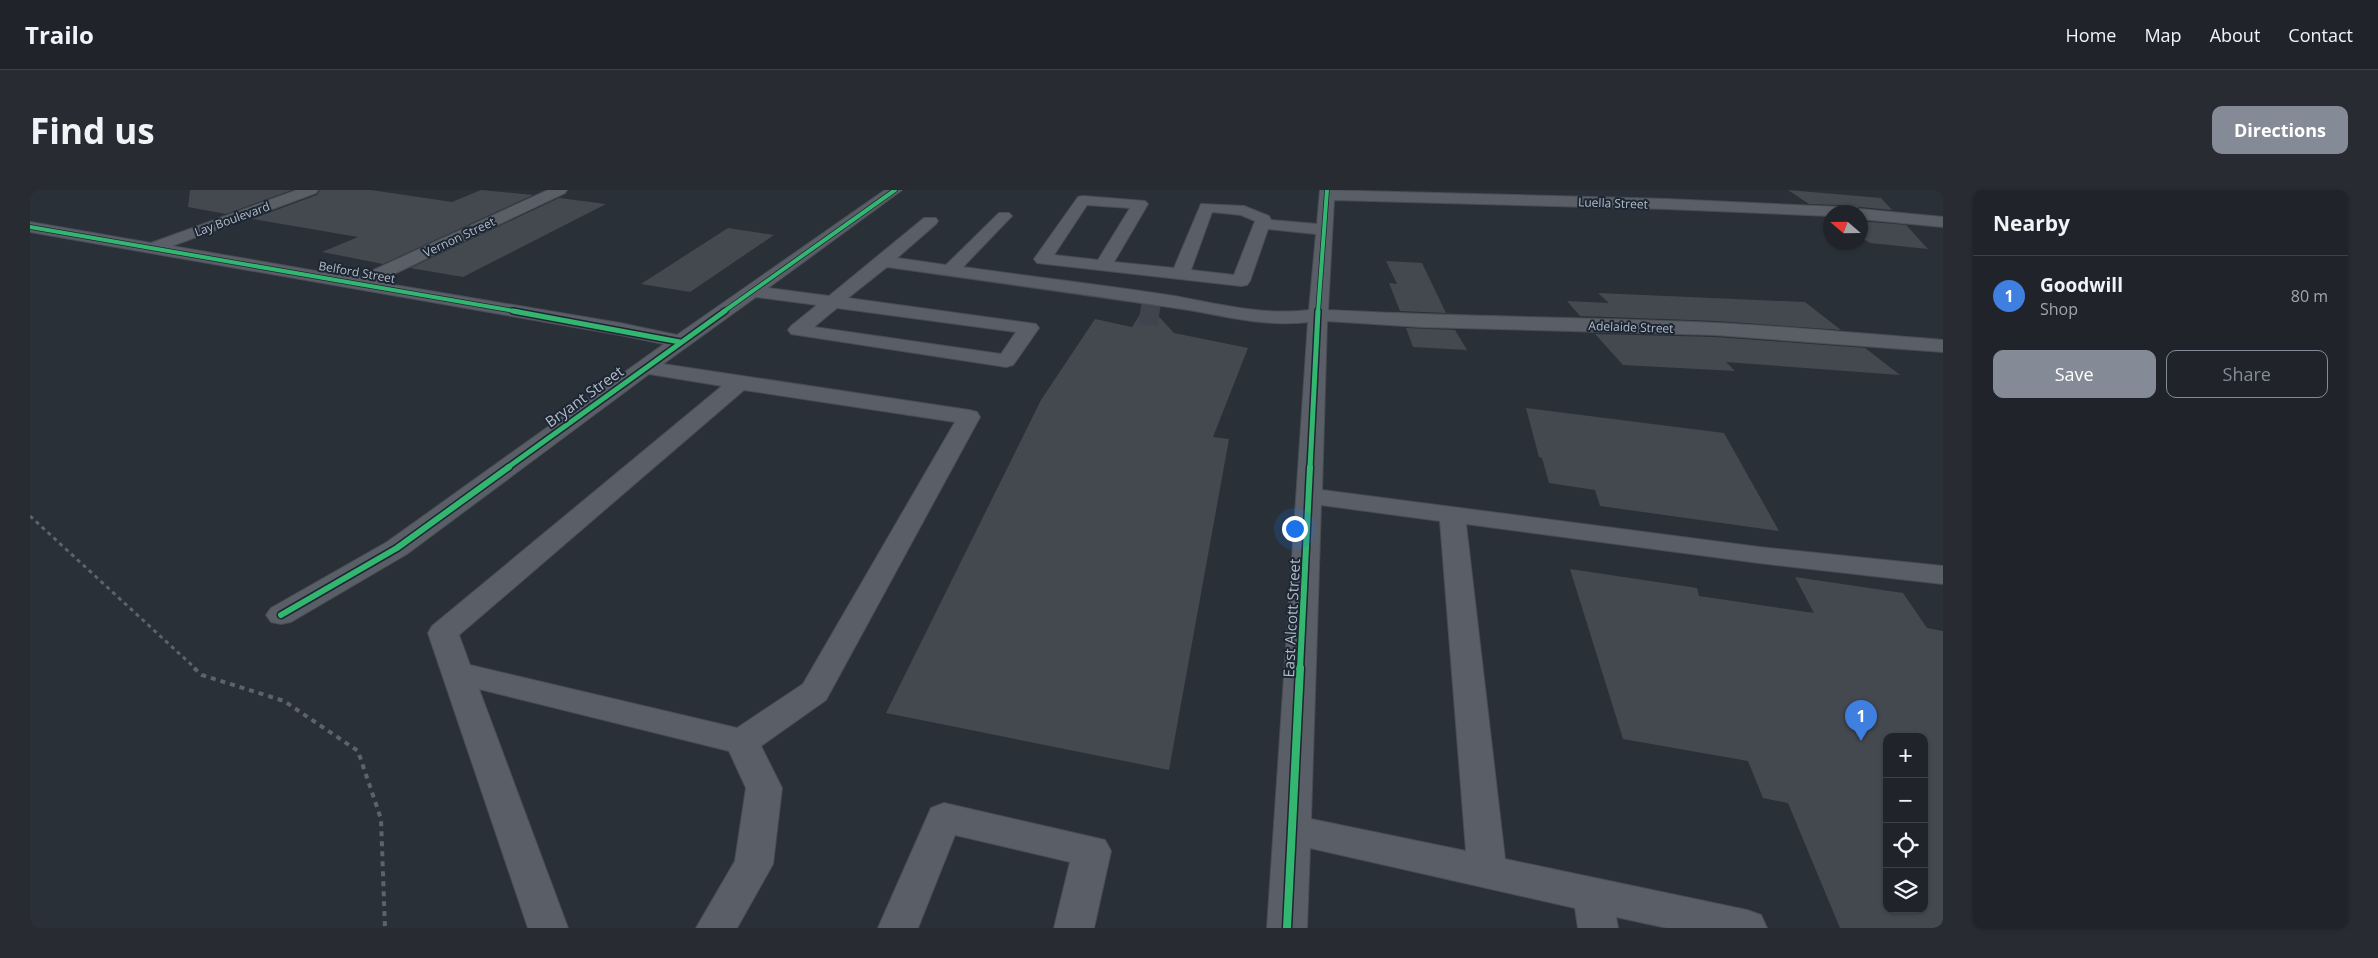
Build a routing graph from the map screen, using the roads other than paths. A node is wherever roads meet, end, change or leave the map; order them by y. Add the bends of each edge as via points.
1 (311, 190) edge
2 (560, 190) edge
3 (895, 190) edge
4 (1326, 193) edge
5 (1823, 211) edge
6 (1868, 215) edge
7 (1004, 216) dead end
8 (930, 221) dead end
9 (1943, 222) edge
10 (1262, 224) junction
11 (30, 227) edge
12 (1324, 230) junction
13 (153, 248) junction
14 (883, 261) junction
15 (1103, 266) junction
16 (950, 270) junction
17 (1181, 274) junction
18 (357, 284) junction
19 (752, 290) junction
20 (1123, 295) junction
21 (834, 300) junction
22 (1208, 308) junction
23 (1140, 314) tunnel mouth
24 (1318, 315) junction
25 (1159, 316) tunnel mouth
26 (680, 342) junction
27 (1943, 346) edge
28 (645, 367) junction
29 (739, 384) junction
30 (1309, 496) junction
31 (1452, 514) junction
32 (1943, 575) edge
33 (282, 615) dead end
34 (457, 673) junction
35 (742, 742) junction
36 (1294, 830) junction
37 (1487, 872) junction
38 (1595, 911) edge
39 (548, 928) edge
40 (716, 928) edge
41 (898, 928) edge
42 (1074, 928) edge
43 (1288, 928) edge
44 (1747, 928) edge

1 - 13 street, Lay Boulevard
2 - 18 street, Vernon Street
3 - 19 street, Bryant Street
4 - 5 street, Luella Street
4 - 12 street, East Alcott Street
6 - 9 street
7 - 16 street
8 - 14 street
10 - 12 street
10 - 17 street via 1241,281
10 - 17 street via 1263,219 1251,213 1206,207
11 - 13 street, Belford Street
12 - 24 street, East Alcott Street
13 - 18 street, Belford Street
14 - 16 street, Adelaide Street
14 - 21 street
15 - 15 street via 1043,259 1083,200 1140,204
15 - 17 street
16 - 20 street, Adelaide Street
18 - 26 street, Belford Street
19 - 21 street
19 - 26 street, Bryant Street
20 - 22 street, Adelaide Street
20 - 23 street via 1126,308
21 - 21 street via 798,330 1006,361 1029,328
22 - 24 street, Adelaide Street via 1286,319
22 - 25 street via 1191,316
24 - 27 street, Adelaide Street via 1793,333
24 - 30 street, East Alcott Street
26 - 28 street, Bryant Street
28 - 29 street
28 - 33 street, Bryant Street via 397,548
29 - 34 street via 442,633
29 - 35 street via 970,417 816,692
30 - 31 street
30 - 36 street, East Alcott Street
31 - 32 street via 1759,555
31 - 37 street
34 - 35 street
34 - 39 street
35 - 40 street via 764,788 754,864
36 - 37 street
36 - 43 street, East Alcott Street
37 - 38 street
38 - 44 street
41 - 42 street via 944,818 1092,851

